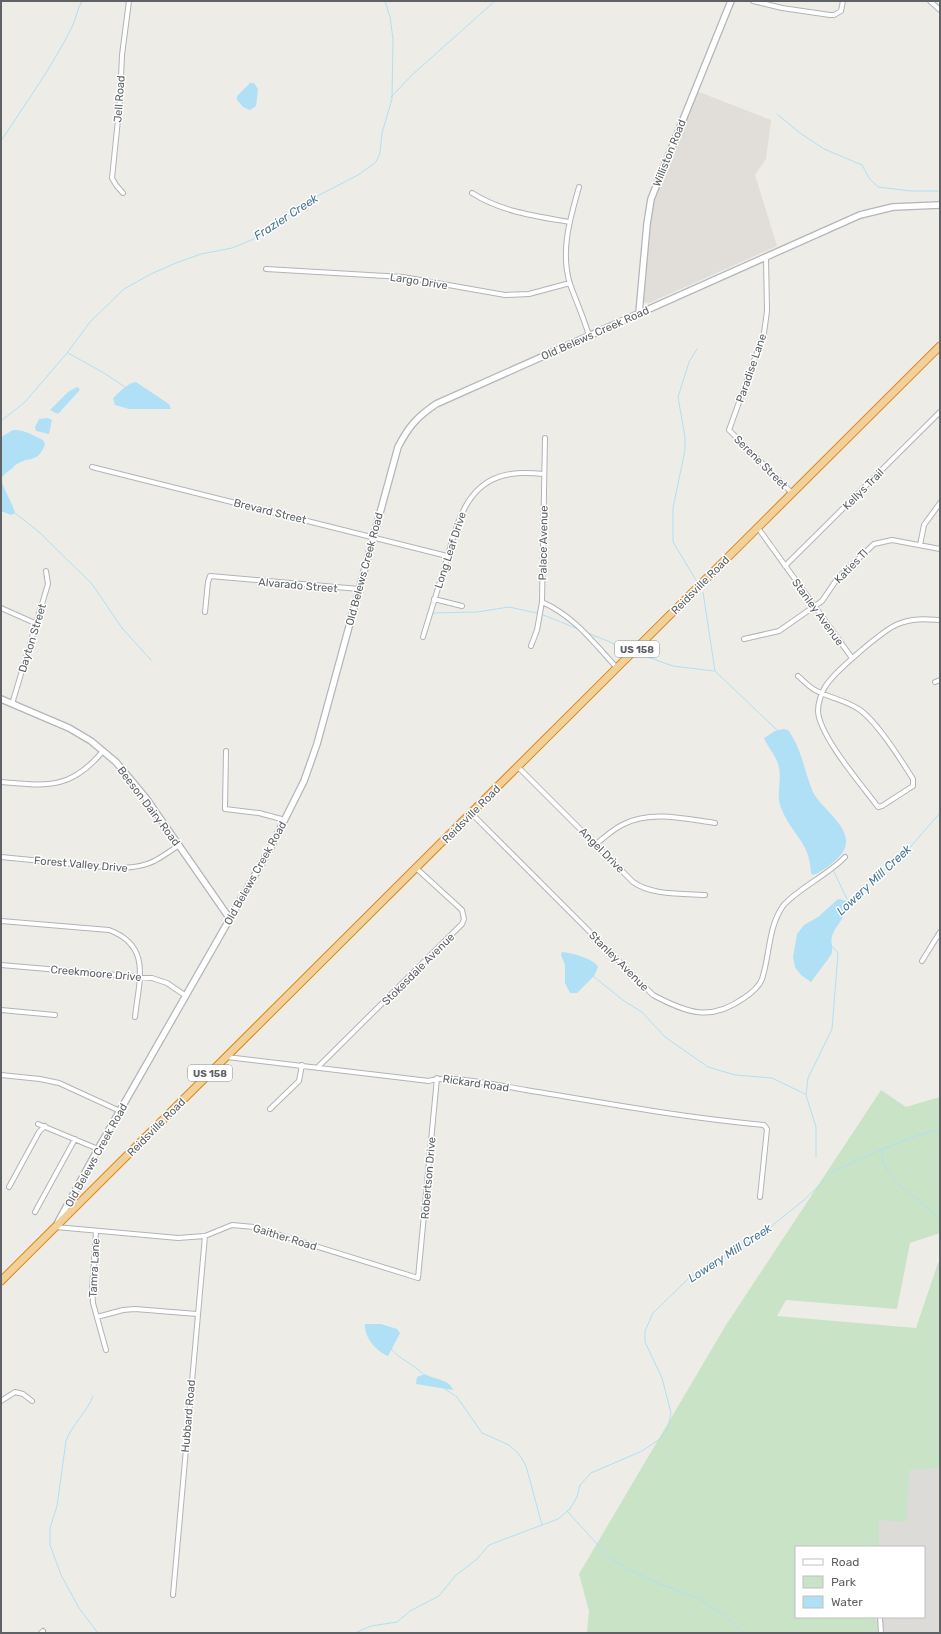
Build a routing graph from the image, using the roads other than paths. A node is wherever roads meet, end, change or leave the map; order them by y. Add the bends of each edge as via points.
1 (129, 1) edge
2 (731, 1) edge
3 (753, 1) edge
4 (843, 1) edge
5 (930, 1) edge
6 (940, 10) edge
7 (579, 187) dead end
8 (123, 193) dead end
9 (472, 193) dead end
10 (940, 205) edge
11 (570, 222) junction
12 (766, 257) junction
13 (266, 269) dead end
14 (570, 283) junction
15 (639, 313) junction
16 (589, 336) junction
17 (940, 346) edge
18 (940, 412) edge
19 (729, 430) joint
20 (545, 438) dead end
21 (92, 467) dead end
22 (544, 474) junction
23 (793, 494) junction
24 (940, 503) edge
25 (758, 528) junction
26 (373, 536) junction
27 (920, 546) junction
28 (940, 549) edge
29 (448, 556) junction
30 (785, 566) junction
31 (46, 572) dead end
32 (359, 589) junction
33 (434, 599) junction
34 (542, 602) junction
35 (462, 606) dead end
36 (814, 606) junction
37 (1, 608) edge
38 (205, 612) dead end
39 (940, 620) edge
40 (37, 624) junction
41 (423, 637) dead end
42 (744, 638) dead end
43 (531, 646) dead end
44 (852, 658) junction
45 (617, 668) junction
46 (798, 676) dead end
47 (940, 680) edge
48 (935, 682) dead end
49 (822, 692) junction
50 (1, 699) edge
51 (12, 704) junction
52 (103, 751) junction
53 (226, 751) dead end
54 (518, 767) junction
55 (1, 782) edge
56 (471, 813) junction
57 (284, 820) junction
58 (715, 822) dead end
59 (596, 844) junction
60 (179, 845) junction
61 (1, 856) edge
62 (845, 857) dead end
63 (416, 868) junction
64 (705, 895) dead end
65 (230, 919) junction
66 (1, 921) edge
67 (940, 932) edge
68 (922, 962) dead end
69 (1, 965) edge
70 (139, 978) junction
71 (186, 996) junction
72 (1, 1010) edge
73 (55, 1015) dead end
74 (135, 1017) dead end
75 (226, 1057) junction
76 (302, 1065) junction
77 (318, 1067) junction
78 (1, 1076) edge
79 (437, 1078) junction
80 (270, 1109) dead end
81 (120, 1111) junction
82 (38, 1124) dead end
83 (44, 1126) junction
84 (75, 1139) junction
85 (98, 1149) junction
86 (9, 1187) dead end
87 (760, 1197) dead end
88 (35, 1212) dead end
89 (56, 1227) junction
90 (96, 1232) junction
91 (205, 1236) junction
92 (418, 1278) joint
93 (1, 1281) edge
94 (197, 1314) junction
95 (97, 1317) junction
96 (106, 1350) dead end
97 (1, 1401) edge
98 (32, 1401) dead end
99 (173, 1595) dead end
100 (880, 1618) edge
101 (881, 1633) edge

1 - 8 street, Jell Road via 112,178
2 - 15 street, Williston Road via 651,199
3 - 4 street via 830,16 841,11
5 - 6 street
7 - 11 street
9 - 11 street via 520,214
10 - 12 street, Old Belews Creek Road via 893,207 868,212
11 - 14 street via 566,265
12 - 15 street, Old Belews Creek Road
12 - 19 street, Paradise Lane via 767,311 764,333
13 - 14 street, Largo Drive via 403,277 505,295 529,294
14 - 16 street
15 - 16 street, Old Belews Creek Road
16 - 26 street, Old Belews Creek Road via 436,404 420,415 409,427 398,447
17 - 23 highway, Reidsville Road / US 158
18 - 30 street, Kellys Trail
19 - 23 street, Serene Street
20 - 22 street, Palace Avenue
21 - 26 street, Brevard Street
22 - 29 street, Long Leaf Drive via 509,474 497,477 477,489 459,515
22 - 34 street, Palace Avenue
23 - 25 highway, Reidsville Road / US 158
24 - 27 street via 926,520
25 - 30 street, Stanley Avenue
25 - 45 highway, Reidsville Road / US 158
26 - 29 street, Brevard Street
26 - 32 street, Old Belews Creek Road
27 - 28 street, Katies Tl
27 - 36 street, Katies Tl via 892,540 874,544 837,579 826,598
29 - 33 street, Long Leaf Drive
30 - 36 street, Stanley Avenue
31 - 40 street, Dayton Street via 48,584
32 - 38 street, Alvarado Street via 210,576
32 - 57 street, Old Belews Creek Road via 317,744 304,781
33 - 35 street
33 - 41 street, Long Leaf Drive
34 - 43 street, Palace Avenue via 538,630
34 - 45 street via 575,622
36 - 42 street, Katies Tl via 779,631
36 - 44 street, Stanley Avenue
37 - 40 street
39 - 44 street via 914,619 898,624
40 - 51 street, Dayton Street
44 - 49 street via 829,681
45 - 54 highway, Reidsville Road / US 158
46 - 49 street
47 - 48 street
49 - 49 street via 861,711 908,771 913,779 913,786 882,806 875,804 824,731 818,710
50 - 51 street, Beeson Dairy Road
51 - 52 street, Beeson Dairy Road via 69,728
52 - 55 street via 90,767 75,777 59,783 39,786
52 - 60 street, Beeson Dairy Road via 116,762 146,798
53 - 57 street via 225,809 258,813
54 - 56 highway, Reidsville Road / US 158
54 - 59 street, Angel Drive
56 - 62 street, Stanley Avenue via 653,995 688,1011 699,1013 711,1013 728,1008 753,991 761,981 773,927 783,907
56 - 63 highway, Reidsville Road / US 158
57 - 65 street, Old Belews Creek Road
58 - 59 street via 641,817 619,826
59 - 64 street, Angel Drive via 641,887
60 - 61 street, Forest Valley Drive via 156,862 133,868
60 - 65 street, Beeson Dairy Road
63 - 75 highway, Reidsville Road / US 158
63 - 77 street, Stokesdale Avenue via 462,910 462,924
65 - 71 street, Old Belews Creek Road
66 - 70 street via 109,930 123,935 136,950
67 - 68 street
69 - 70 street, Creekmoore Drive
70 - 71 street, Creekmoore Drive via 152,978 167,983
70 - 74 street
71 - 81 street, Old Belews Creek Road
72 - 73 street
75 - 76 street, Rickard Road
75 - 89 highway, Reidsville Road / US 158
76 - 77 street, Rickard Road
76 - 80 street via 299,1081
77 - 79 street, Rickard Road via 429,1080
78 - 81 street via 58,1083
79 - 87 street, Rickard Road via 764,1125 767,1129
79 - 92 street, Robertson Drive
81 - 85 street, Old Belews Creek Road
82 - 83 street
83 - 84 street
83 - 86 street
84 - 85 street
84 - 88 street
85 - 89 street, Old Belews Creek Road
89 - 90 street, Gaither Road
89 - 93 highway, Reidsville Road / US 158
90 - 91 street, Gaither Road via 178,1238
90 - 95 street, Tamra Lane via 92,1303
91 - 92 street, Gaither Road via 232,1225 252,1226
91 - 94 street, Hubbard Road
94 - 95 street via 135,1309
94 - 99 street, Hubbard Road
95 - 96 street, Tamra Lane
97 - 98 street via 15,1392
100 - 101 street

